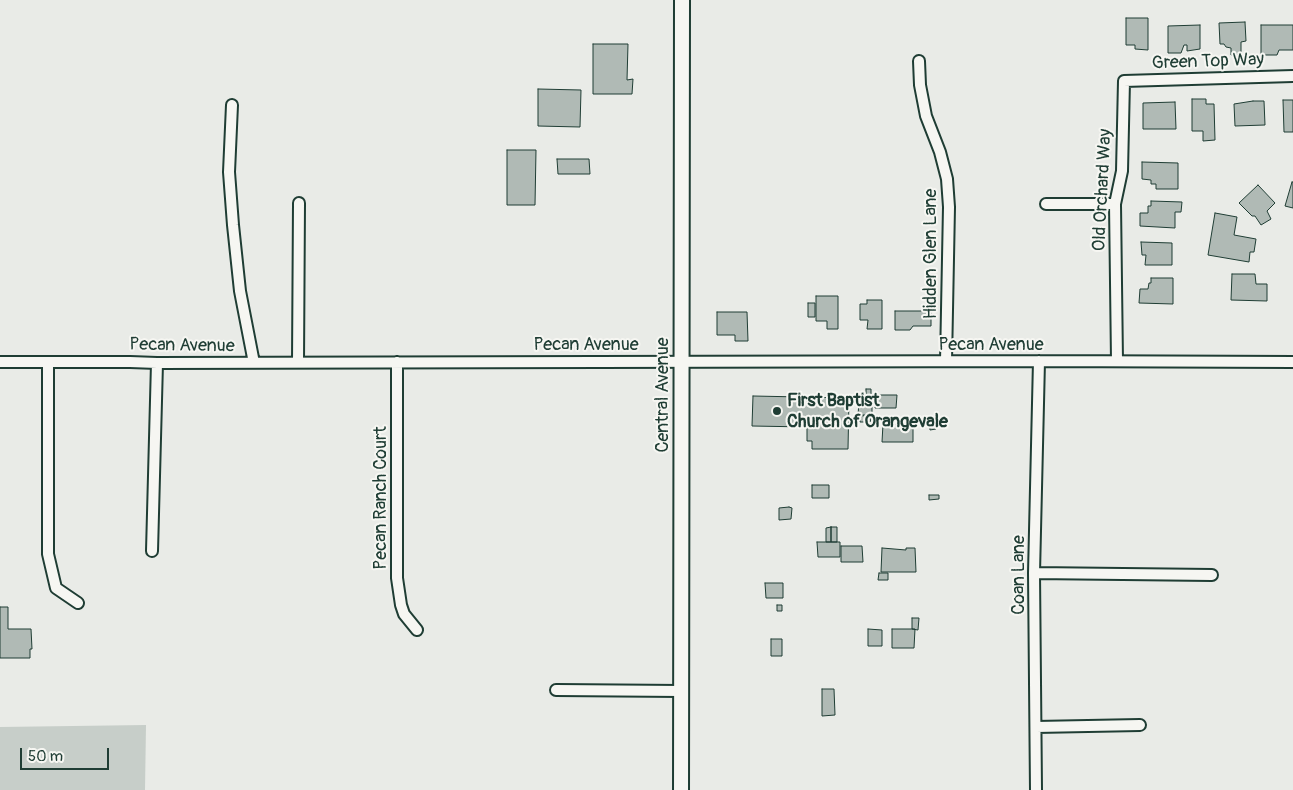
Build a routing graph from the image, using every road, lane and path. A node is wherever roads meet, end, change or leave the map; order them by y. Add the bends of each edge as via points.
1 (682, 0) edge
2 (919, 61) dead end
3 (1293, 76) edge
4 (1124, 81) joint
5 (232, 105) dead end
6 (298, 203) dead end
7 (1046, 204) dead end
8 (1115, 204) junction
9 (946, 361) junction
10 (1039, 361) junction
11 (1116, 361) junction
12 (0, 362) edge
13 (48, 362) junction
14 (298, 362) junction
15 (397, 362) junction
16 (682, 362) junction
17 (1293, 362) edge
18 (157, 363) junction
19 (254, 363) junction
20 (152, 551) dead end
21 (1034, 573) junction
22 (1212, 575) dead end
23 (78, 603) dead end
24 (417, 630) dead end
25 (556, 690) dead end
26 (681, 691) junction
27 (1140, 725) dead end
28 (1036, 726) junction
29 (681, 790) edge
30 (1036, 790) edge

1 - 16 street, Central Avenue
2 - 9 street, Hidden Glen Lane via 926,116 947,179
3 - 4 street, Green Top Way
4 - 8 street, Old Orchard Way via 1122,171
5 - 19 street via 229,172 233,225 240,291
6 - 14 street
7 - 8 street
8 - 11 street, Old Orchard Way
9 - 10 street, Pecan Avenue
9 - 16 street, Pecan Avenue
10 - 11 street, Pecan Avenue
10 - 21 street, Coan Lane
11 - 17 street, Pecan Avenue
12 - 13 street, Pecan Avenue
13 - 18 street, Pecan Avenue
13 - 23 street via 48,554 56,588
14 - 15 street, Pecan Avenue
14 - 19 street, Pecan Avenue
15 - 16 street, Pecan Avenue
15 - 24 street, Pecan Ranch Court via 397,578 404,614
16 - 26 street, Central Avenue
18 - 19 street, Pecan Avenue
18 - 20 street
21 - 22 street
21 - 28 street, Coan Lane
25 - 26 street
26 - 29 street, Central Avenue
27 - 28 street
28 - 30 street, Coan Lane

